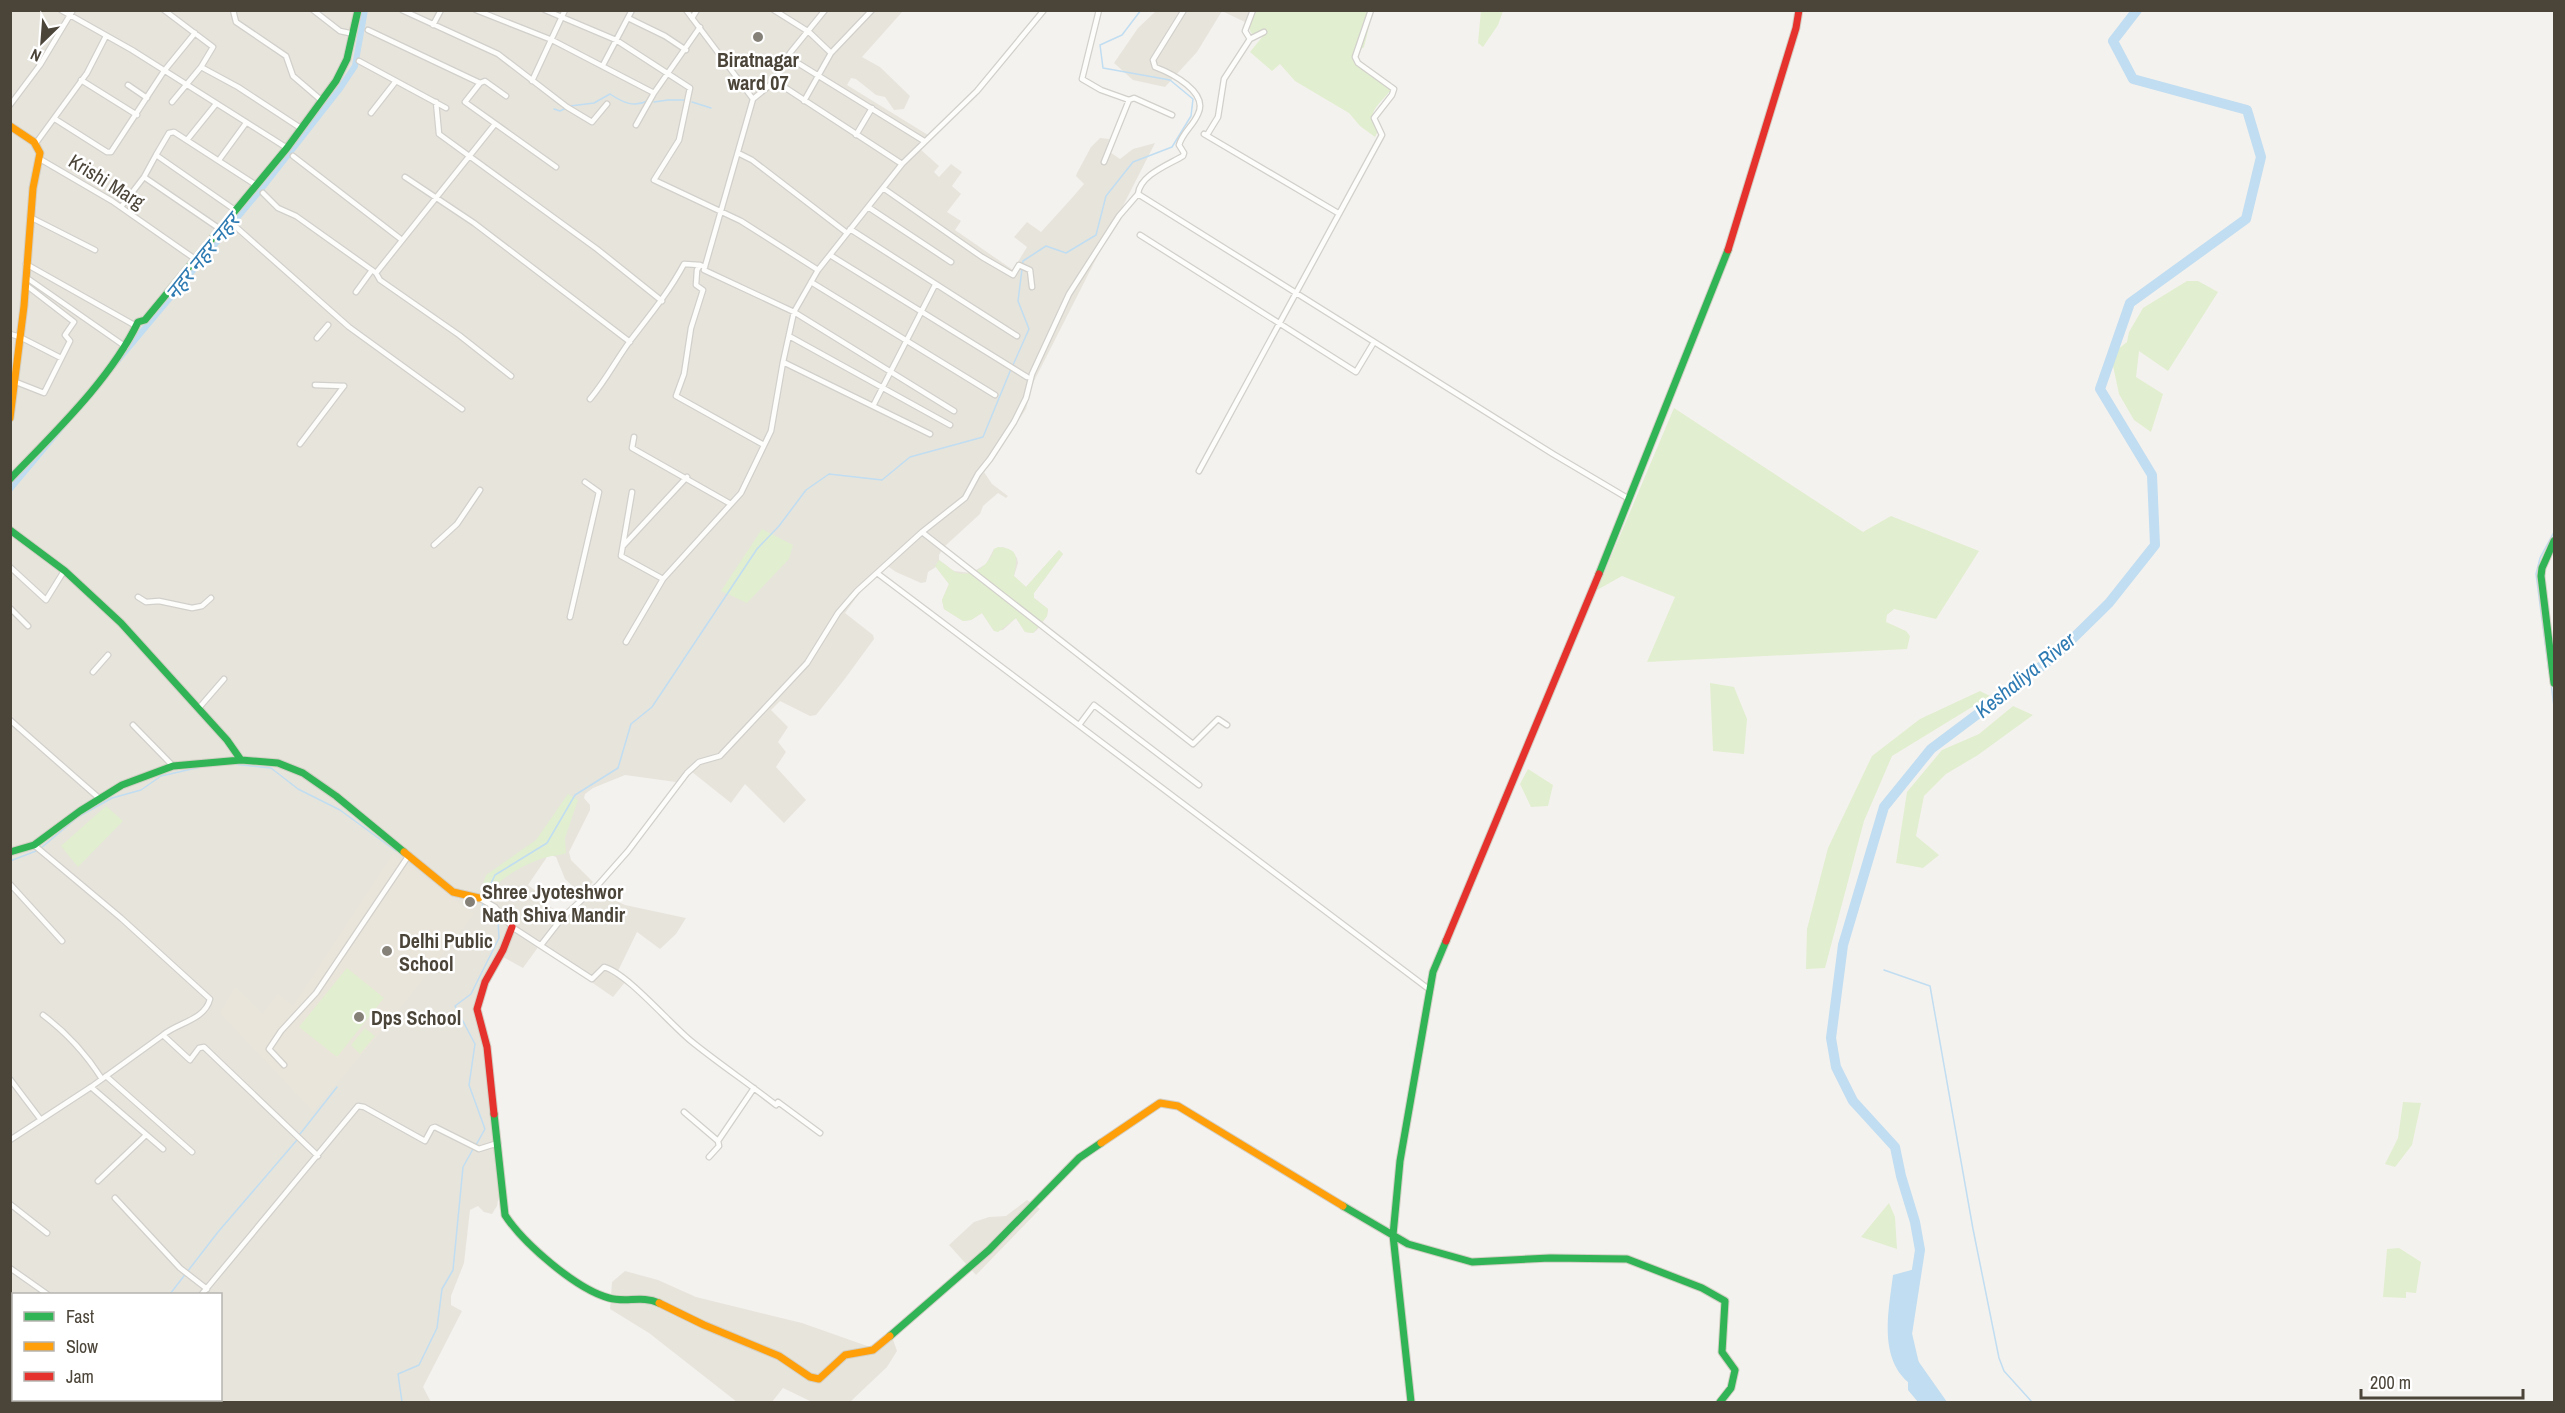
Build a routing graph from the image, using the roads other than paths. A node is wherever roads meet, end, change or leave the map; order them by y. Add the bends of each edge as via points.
1 (61, 10) edge
2 (74, 10) edge
3 (164, 10) edge
4 (233, 10) edge
5 (313, 10) edge
6 (358, 10) edge
7 (402, 10) edge
8 (441, 10) edge
9 (476, 10) edge
10 (545, 10) edge
11 (565, 10) edge
12 (632, 10) edge
13 (686, 10) edge
14 (697, 10) edge
15 (774, 10) edge
16 (825, 10) edge
17 (872, 10) edge
18 (1044, 10) edge
19 (1099, 10) edge
20 (1184, 10) edge
21 (1253, 10) edge
22 (1371, 10) edge
23 (1799, 10) edge
24 (70, 16) junction
25 (562, 17) junction
26 (628, 18) junction
27 (692, 18) junction
28 (433, 25) junction
29 (700, 27) junction
30 (368, 30) dead end
31 (809, 32) junction
32 (1264, 32) dead end
33 (195, 33) junction
34 (354, 34) junction
35 (106, 36) junction
36 (1250, 39) junction
37 (552, 40) junction
38 (616, 40) junction
39 (686, 50) junction
40 (831, 53) junction
41 (788, 57) junction
42 (359, 61) dead end
43 (603, 65) junction
44 (201, 67) junction
45 (164, 71) junction
46 (668, 73) junction
47 (818, 74) junction
48 (81, 80) junction
49 (396, 81) junction
50 (532, 81) junction
51 (775, 81) junction
52 (480, 82) junction
53 (128, 85) dead end
54 (185, 85) junction
55 (654, 93) junction
56 (506, 96) dead end
57 (147, 98) junction
58 (753, 99) junction
59 (321, 100) junction
60 (1129, 100) junction
61 (804, 101) junction
62 (172, 102) dead end
63 (436, 102) junction
64 (216, 104) junction
65 (607, 104) dead end
66 (10, 105) edge
67 (447, 108) dead end
68 (872, 108) junction
69 (371, 112) dead end
70 (137, 115) junction
71 (1172, 115) dead end
72 (55, 119) junction
73 (246, 123) junction
74 (495, 124) junction
75 (636, 125) dead end
76 (10, 126) edge
77 (302, 129) junction
78 (856, 135) junction
79 (187, 140) junction
80 (924, 141) junction
81 (36, 143) junction
82 (287, 147) junction
83 (738, 153) junction
84 (156, 155) junction
85 (293, 156) dead end
86 (470, 157) junction
87 (40, 159) junction
88 (219, 160) junction
89 (1104, 162) dead end
90 (902, 164) junction
91 (556, 167) dead end
92 (144, 177) junction
93 (405, 177) dead end
94 (256, 185) junction
95 (883, 188) junction
96 (263, 193) dead end
97 (1138, 194) junction
98 (437, 197) junction
99 (121, 207) junction
100 (868, 207) junction
101 (235, 210) junction
102 (722, 212) junction
103 (1338, 213) junction
104 (30, 217) junction
105 (236, 227) dead end
106 (220, 229) junction
107 (849, 231) junction
108 (1140, 235) dead end
109 (402, 240) junction
110 (95, 250) dead end
111 (830, 255) junction
112 (195, 259) junction
113 (951, 262) dead end
114 (26, 264) junction
115 (703, 266) junction
116 (818, 270) junction
117 (374, 272) junction
118 (25, 280) junction
119 (811, 282) junction
120 (935, 285) junction
121 (1032, 287) dead end
122 (356, 292) dead end
123 (1295, 293) junction
124 (662, 301) junction
125 (794, 312) junction
126 (921, 312) junction
127 (1278, 324) junction
128 (328, 325) dead end
129 (136, 326) junction
130 (10, 334) edge
131 (789, 336) junction
132 (1017, 336) dead end
133 (20, 337) junction
134 (316, 338) dead end
135 (906, 341) junction
136 (630, 342) junction
137 (1374, 342) junction
138 (126, 347) junction
139 (61, 358) junction
140 (783, 362) junction
141 (890, 370) junction
142 (511, 376) dead end
143 (1027, 377) dead end
144 (16, 382) junction
145 (315, 385) dead end
146 (881, 387) junction
147 (12, 393) edge
148 (995, 395) dead end
149 (590, 399) dead end
150 (873, 406) junction
151 (462, 410) dead end
152 (954, 411) dead end
153 (10, 418) edge
154 (950, 425) dead end
155 (930, 434) dead end
156 (634, 437) dead end
157 (300, 444) dead end
158 (764, 445) junction
159 (1199, 471) dead end
160 (687, 477) junction
161 (10, 479) edge
162 (585, 482) dead end
163 (480, 490) dead end
164 (632, 492) dead end
165 (1629, 499) junction
166 (729, 503) junction
167 (10, 530) edge
168 (922, 532) junction
169 (2554, 541) edge
170 (434, 545) dead end
171 (622, 546) junction
172 (10, 567) edge
173 (64, 571) junction
174 (877, 573) junction
175 (663, 579) junction
176 (138, 597) dead end
177 (211, 598) dead end
178 (10, 608) edge
179 (570, 617) dead end
180 (28, 626) dead end
181 (626, 642) dead end
182 (108, 656) dead end
183 (93, 672) dead end
184 (224, 679) dead end
185 (2554, 682) edge
186 (198, 709) junction
187 (10, 720) edge
188 (133, 725) dead end
189 (1079, 725) junction
190 (1227, 725) dead end
191 (242, 760) junction
192 (173, 766) junction
193 (1199, 785) dead end
194 (100, 799) junction
195 (34, 845) junction
196 (10, 852) edge
197 (409, 855) junction
198 (10, 884) edge
199 (482, 900) joint
200 (512, 927) junction
201 (62, 941) dead end
202 (541, 945) junction
203 (1430, 990) junction
204 (43, 1015) dead end
205 (163, 1035) junction
206 (284, 1065) dead end
207 (104, 1077) junction
208 (10, 1079) edge
209 (91, 1087) junction
210 (754, 1088) junction
211 (684, 1112) dead end
212 (41, 1120) junction
213 (820, 1133) dead end
214 (146, 1136) junction
215 (10, 1140) edge
216 (718, 1141) junction
217 (498, 1143) junction
218 (163, 1149) dead end
219 (192, 1152) dead end
220 (318, 1156) junction
221 (709, 1157) dead end
222 (98, 1181) dead end
223 (115, 1198) dead end
224 (10, 1204) edge
225 (47, 1233) dead end
226 (1394, 1235) junction
227 (10, 1268) edge
228 (207, 1289) junction
229 (46, 1293) edge
230 (203, 1293) edge
231 (1411, 1402) edge
232 (1720, 1402) edge

1 - 24 street
2 - 24 street
3 - 33 street
4 - 59 street via 236,22 286,56 293,76
5 - 34 street via 340,31
6 - 34 street
7 - 28 street
8 - 28 street
9 - 37 street
10 - 25 street
11 - 25 street
12 - 26 street
13 - 27 street
14 - 27 street
15 - 31 street
16 - 31 street
17 - 40 street
18 - 80 street via 977,91
19 - 60 street via 1082,79
20 - 97 street via 1153,60 1155,67 1175,75 1191,89 1201,108 1182,136 1179,145 1183,156 1147,178 1139,186
21 - 36 street via 1245,30
22 - 103 street via 1356,59 1394,91 1374,117 1382,135
23 - 165 street via 1728,250
24 - 35 street
24 - 66 street
25 - 37 street
25 - 38 street
26 - 38 street
26 - 39 street
27 - 29 street
28 - 50 street via 498,54
29 - 39 street
29 - 58 street
30 - 52 street
31 - 40 street
31 - 41 street
32 - 36 street
33 - 44 street via 213,47
33 - 45 street
34 - 59 street via 342,72
35 - 45 street
35 - 48 street
36 - 103 street via 1224,79 1218,117 1205,134
37 - 43 street
37 - 50 street
38 - 43 street
38 - 46 street
39 - 46 street
40 - 47 street
41 - 47 street
41 - 51 street
42 - 49 street
43 - 55 street
44 - 54 street
44 - 77 street
45 - 54 street
45 - 57 street
46 - 55 street
46 - 102 street via 690,88 679,140 654,180
47 - 61 street
47 - 68 street
48 - 70 street
48 - 72 street
49 - 63 street
49 - 69 street
50 - 65 street via 592,122
51 - 58 street
51 - 61 street
52 - 56 street via 485,81
52 - 74 street via 465,102
53 - 57 street
54 - 62 street
54 - 64 street
55 - 75 street
57 - 70 street
58 - 83 street
59 - 77 street
60 - 71 street
60 - 89 street
61 - 78 street
63 - 67 street
63 - 86 street via 439,134
64 - 73 street
64 - 79 street
68 - 78 street
68 - 80 street
70 - 72 street via 109,153
72 - 81 street
73 - 82 street
73 - 88 street
74 - 86 street
74 - 91 street
76 - 81 street
77 - 82 street
78 - 90 street
79 - 84 street via 171,131
79 - 88 street
80 - 90 street
81 - 87 street, Krishi Marg
82 - 94 street
83 - 102 street
83 - 107 street
84 - 92 street
84 - 101 street
85 - 109 street
86 - 98 street
86 - 124 street
87 - 99 street, Krishi Marg
87 - 104 street
88 - 94 street
90 - 95 street
92 - 99 street
92 - 106 street
93 - 98 street
94 - 101 street
95 - 100 street
95 - 121 street via 1013,275 1019,265 1027,268
96 - 117 street via 278,208 296,216
97 - 123 street
97 - 168 street via 1113,224 1069,294 1014,422 965,498
98 - 109 street
98 - 136 street
99 - 112 street, Krishi Marg
100 - 107 street
100 - 113 street
101 - 106 street
102 - 115 street
102 - 116 street
103 - 123 street
104 - 110 street
104 - 114 street
105 - 151 street via 349,327
106 - 112 street
107 - 111 street
107 - 120 street
108 - 127 street
109 - 117 street
111 - 116 street
111 - 126 street
112 - 129 street
114 - 118 street
114 - 129 street
115 - 124 street via 684,264
115 - 125 street via 704,270
115 - 158 street via 696,285 703,290 676,396
116 - 119 street
117 - 122 street
117 - 142 street
118 - 133 street
118 - 138 street
118 - 139 street via 74,322 65,335 70,341
119 - 125 street
119 - 135 street
120 - 126 street
120 - 132 street
123 - 127 street
123 - 137 street
124 - 136 street
125 - 131 street
125 - 141 street
126 - 135 street
126 - 143 street
127 - 137 street via 1356,372
127 - 159 street
128 - 134 street
129 - 138 street
130 - 133 street
131 - 140 street
131 - 146 street
133 - 139 street
133 - 144 street
135 - 141 street
135 - 148 street
136 - 149 street
137 - 165 street
138 - 161 street via 60,427
139 - 144 street via 44,393
140 - 150 street
140 - 158 street via 771,431
141 - 146 street
141 - 152 street
144 - 147 street
145 - 157 street via 344,386
146 - 150 street
146 - 154 street
147 - 153 street
150 - 155 street
156 - 160 street via 632,448
158 - 166 street via 741,493
160 - 166 street
160 - 171 street
162 - 179 street via 599,492
163 - 170 street via 457,524
164 - 171 street
165 - 203 street via 1433,972
166 - 175 street
167 - 173 street
168 - 174 street
168 - 190 street via 1193,744 1218,719
169 - 185 street via 2541,576
171 - 175 street via 621,556
172 - 173 street via 46,600
173 - 186 street via 121,623
174 - 189 street
174 - 202 street via 838,613 807,663 720,756 699,762 687,773 628,851
175 - 181 street
176 - 177 street via 146,602 192,608
178 - 180 street
182 - 183 street
184 - 186 street
186 - 191 street
187 - 194 street
188 - 192 street
189 - 193 street via 1094,705
189 - 203 street
191 - 192 street
191 - 197 street via 278,763 303,773
192 - 194 street via 122,785
194 - 195 street
195 - 196 street
195 - 205 street via 210,999 190,1022
197 - 199 street via 453,892
197 - 206 street via 316,993 269,1049
198 - 201 street
199 - 200 street
200 - 202 street
200 - 217 street via 484,982 477,1009 488,1047
202 - 210 street via 592,980 604,967 611,968 632,983 691,1041
203 - 226 street via 1400,1161
204 - 207 street via 68,1035
205 - 207 street
205 - 220 street via 190,1060 204,1047
207 - 209 street
207 - 219 street
208 - 212 street
209 - 212 street
209 - 214 street
210 - 213 street
210 - 216 street
211 - 216 street
212 - 215 street
214 - 218 street
214 - 222 street
216 - 221 street via 719,1146
217 - 220 street via 479,1149 436,1127 425,1141 358,1106
217 - 226 street via 505,1215 513,1229 569,1276 611,1299 653,1300 704,1326 766,1350 814,1379 822,1378 845,1355 868,1352 899,1329 989,1250 1079,1158 1160,1103 1191,1113
220 - 228 street
223 - 228 street via 180,1268
224 - 225 street
226 - 231 street
226 - 232 street via 1408,1244 1472,1262 1627,1259 1725,1300 1722,1352 1735,1370 1731,1388
227 - 229 street
228 - 230 street

